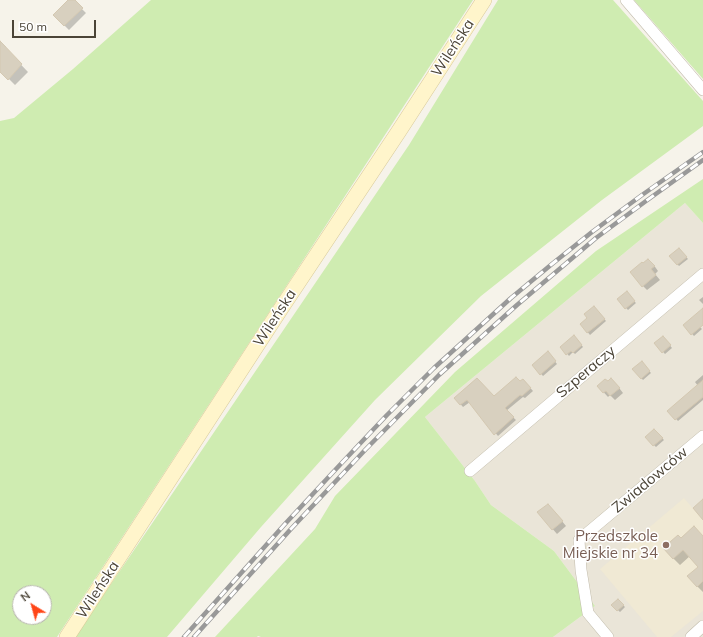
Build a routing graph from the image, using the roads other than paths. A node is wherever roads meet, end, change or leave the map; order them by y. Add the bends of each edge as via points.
1 (484, 0) edge
2 (626, 0) edge
3 (703, 90) edge
4 (703, 274) edge
5 (703, 436) edge
6 (470, 471) dead end
7 (703, 626) edge
8 (67, 637) edge
9 (608, 637) edge
10 (690, 637) edge

1 - 8 street, Wileńska
2 - 3 street
4 - 6 street, Szperaczy
5 - 9 street, Zwiadowców via 579,540 588,613
7 - 10 street

